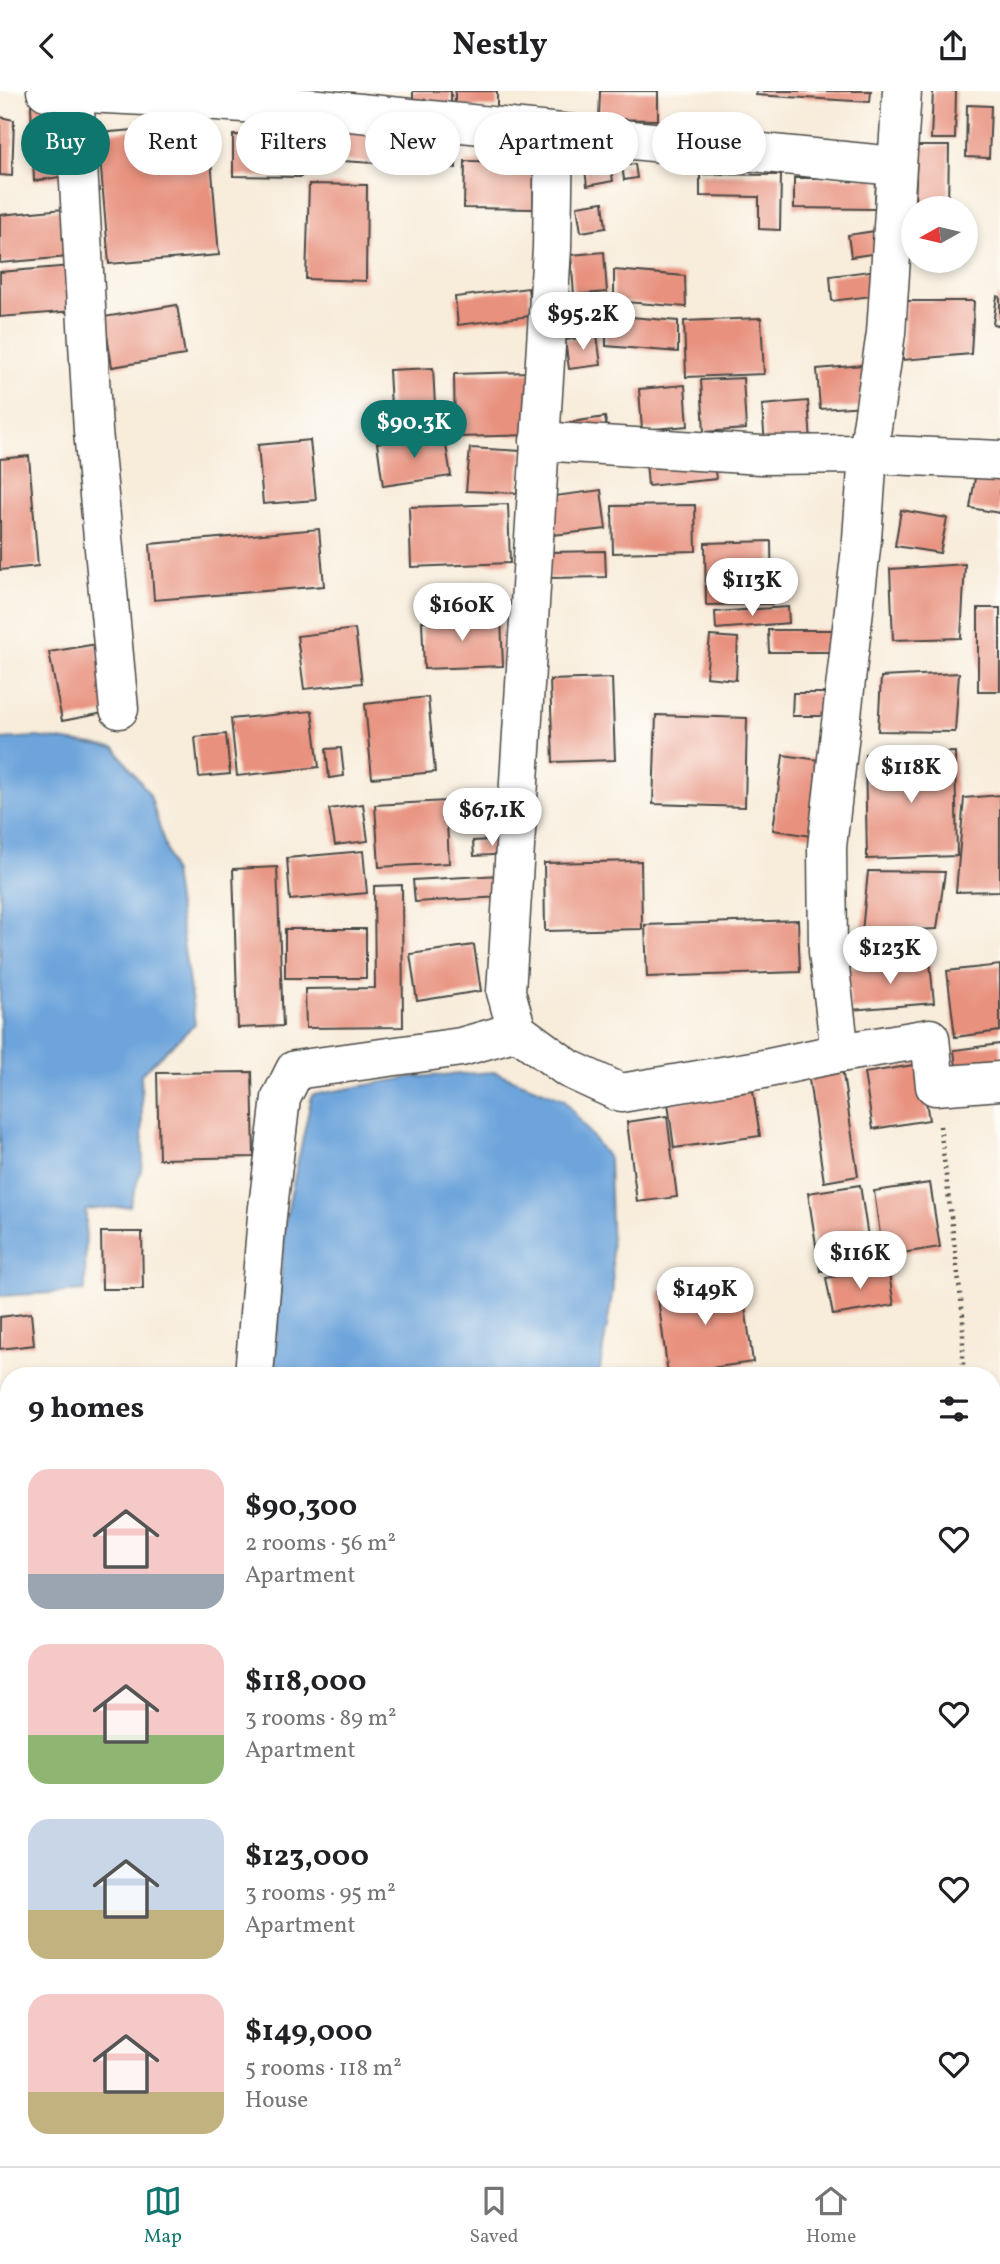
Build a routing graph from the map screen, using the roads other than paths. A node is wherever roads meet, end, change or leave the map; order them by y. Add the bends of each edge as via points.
1 (902, 91) edge
2 (60, 93) edge
3 (167, 94) edge
4 (474, 125) edge
5 (638, 142) edge
6 (895, 166) junction
7 (553, 175) edge
8 (539, 441) junction
9 (868, 454) junction
10 (1000, 460) edge
11 (119, 709) dead end
12 (517, 1031) junction
13 (840, 1053) junction
14 (1000, 1081) edge
15 (255, 1367) edge

1 - 6 street
2 - 3 street
2 - 11 street
3 - 4 street
5 - 6 street
6 - 9 street via 886,333
7 - 8 street
8 - 9 street via 761,454
8 - 12 street via 506,992
9 - 10 street
9 - 13 street via 827,846 828,952
12 - 13 street via 569,1069 621,1093
12 - 15 street via 461,1047 295,1070 281,1098
13 - 14 street via 930,1038 935,1086

